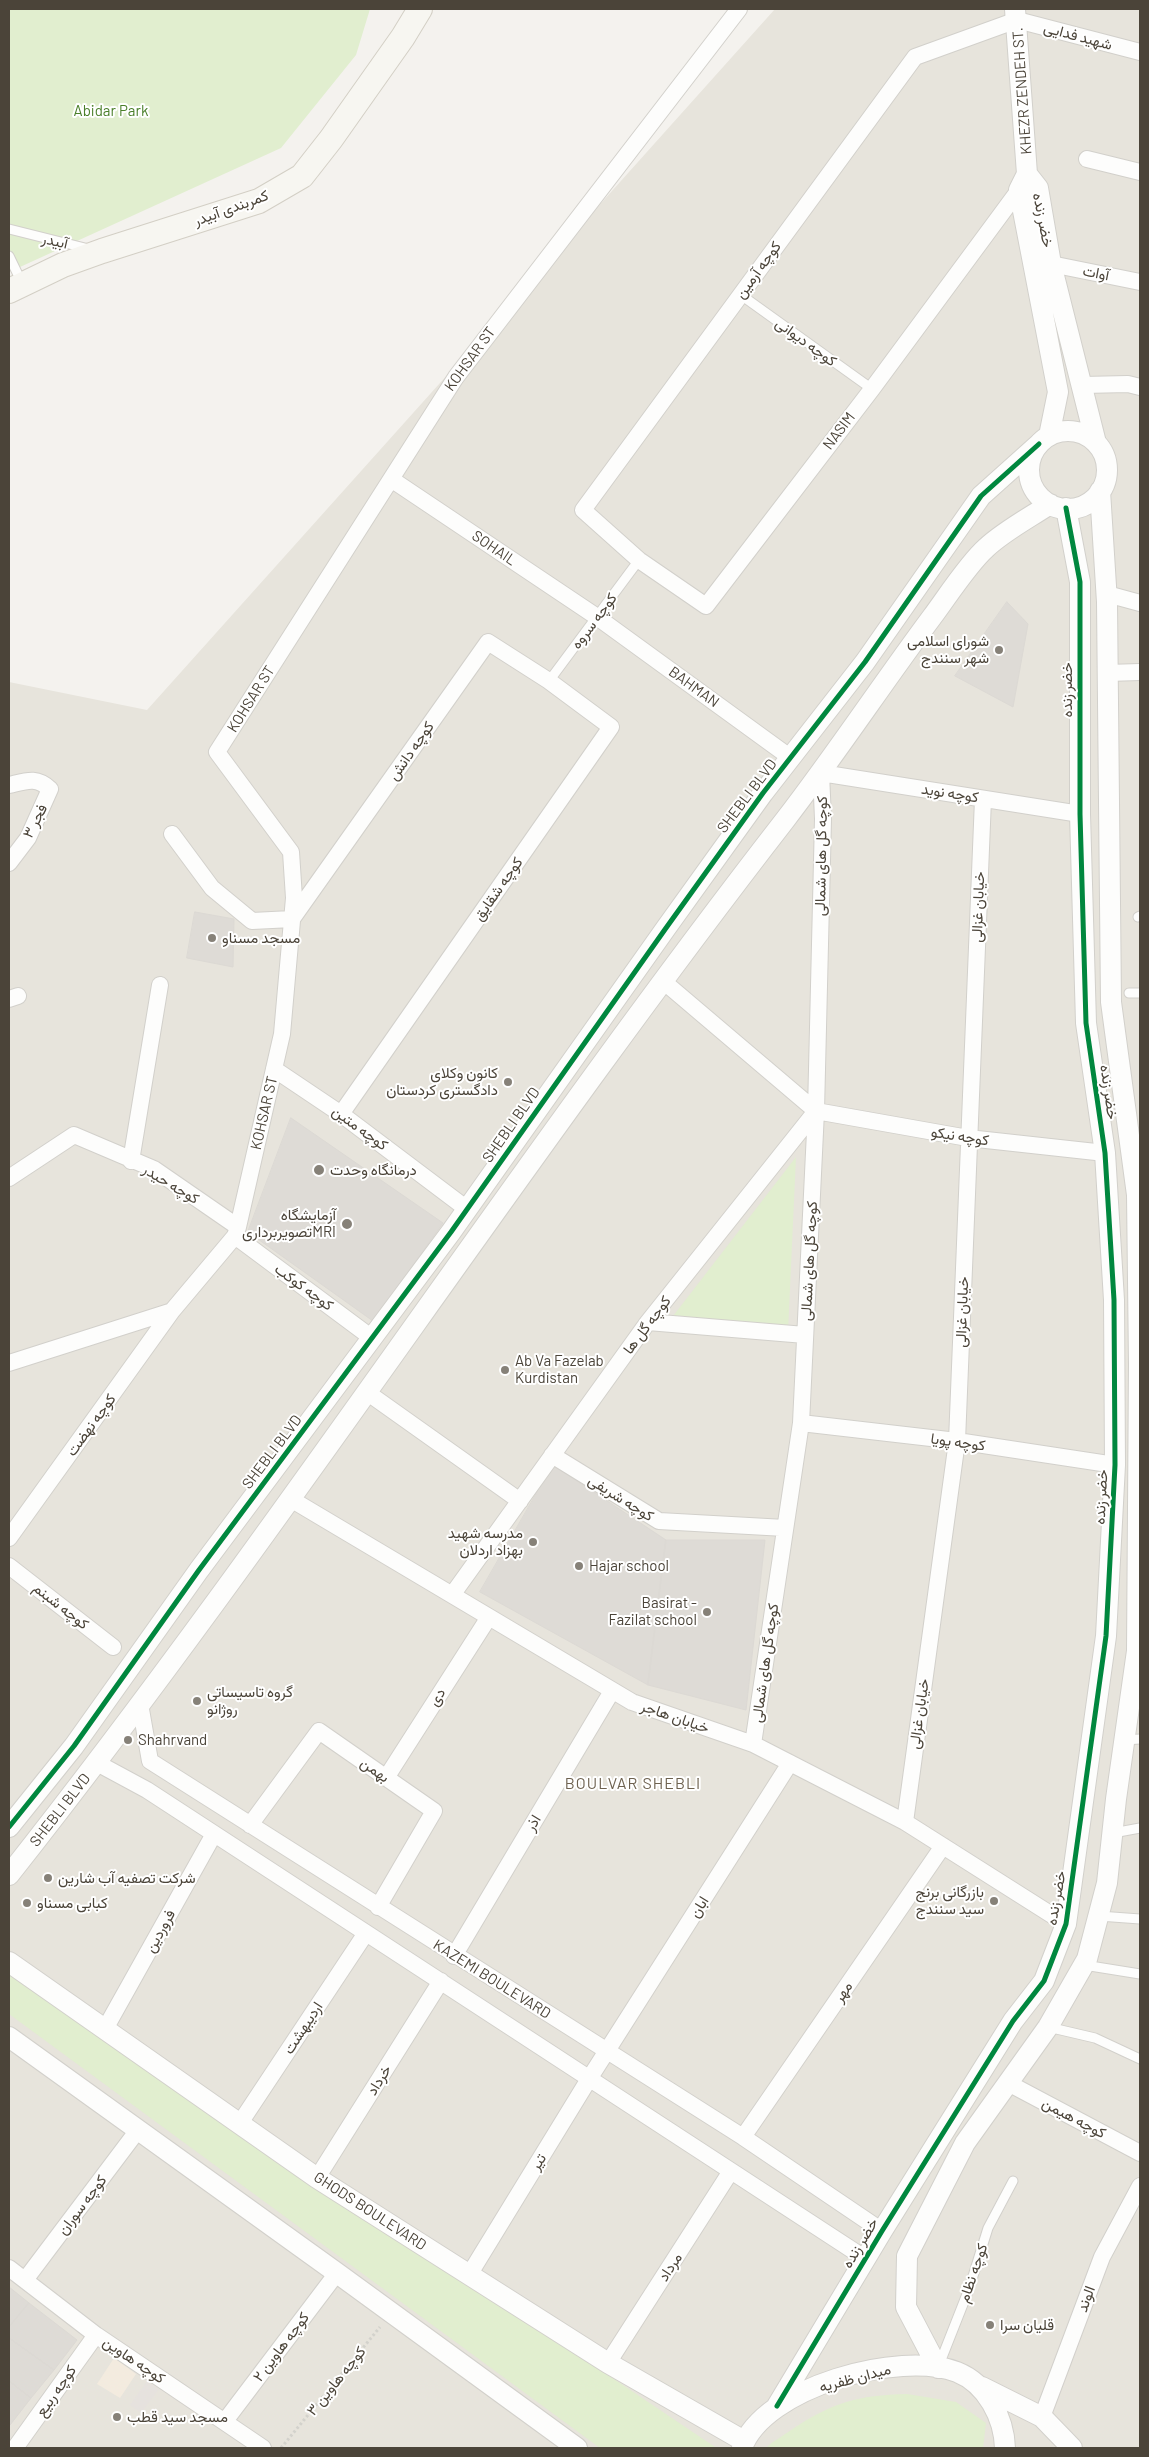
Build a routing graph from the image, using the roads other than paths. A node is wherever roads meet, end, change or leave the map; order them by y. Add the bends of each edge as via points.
1 (420, 9) edge
2 (739, 9) edge
3 (1016, 15) edge
4 (1140, 52) edge
5 (1087, 159) dead end
6 (1140, 172) edge
7 (1023, 182) junction
8 (9, 229) edge
9 (102, 251) junction
10 (9, 256) edge
11 (1052, 264) junction
12 (1140, 282) edge
13 (16, 288) edge
14 (741, 294) junction
15 (1084, 385) junction
16 (1140, 387) edge
17 (872, 388) junction
18 (1044, 440) junction
19 (1096, 443) junction
20 (391, 479) junction
21 (1100, 491) junction
22 (1058, 506) junction
23 (640, 560) junction
24 (1107, 594) junction
25 (1140, 603) edge
26 (597, 617) junction
27 (1140, 672) edge
28 (1107, 673) junction
29 (549, 681) junction
30 (791, 758) junction
31 (821, 773) junction
32 (9, 785) edge
33 (983, 798) junction
34 (1080, 814) junction
35 (172, 834) dead end
36 (9, 863) edge
37 (292, 920) junction
38 (663, 981) junction
39 (160, 985) dead end
40 (1130, 993) dead end
41 (1140, 993) edge
42 (274, 1069) junction
43 (816, 1111) junction
44 (341, 1114) junction
45 (968, 1138) junction
46 (1105, 1153) junction
47 (131, 1161) junction
48 (9, 1178) edge
49 (1139, 1195) edge
50 (468, 1209) junction
51 (237, 1232) junction
52 (172, 1311) junction
53 (648, 1322) junction
54 (805, 1335) junction
55 (372, 1338) junction
56 (9, 1363) edge
57 (368, 1393) junction
58 (801, 1423) junction
59 (957, 1441) junction
60 (552, 1455) junction
61 (1115, 1465) junction
62 (290, 1498) junction
63 (520, 1501) junction
64 (785, 1528) junction
65 (9, 1538) edge
66 (9, 1566) edge
67 (452, 1595) junction
68 (489, 1617) junction
69 (112, 1647) dead end
70 (1137, 1666) edge
71 (612, 1691) junction
72 (140, 1704) junction
73 (1132, 1739) edge
74 (753, 1744) junction
75 (97, 1763) junction
76 (790, 1763) junction
77 (386, 1778) junction
78 (905, 1822) junction
79 (250, 1825) junction
80 (9, 1827) edge
81 (1140, 1828) edge
82 (1113, 1833) junction
83 (214, 1834) junction
84 (943, 1846) junction
85 (9, 1875) edge
86 (378, 1908) junction
87 (1098, 1916) junction
88 (1140, 1919) edge
89 (1066, 1924) junction
90 (366, 1933) junction
91 (454, 1956) junction
92 (9, 1962) edge
93 (1084, 1965) junction
94 (1140, 1974) edge
95 (441, 1981) junction
96 (1048, 2027) junction
97 (105, 2028) junction
98 (9, 2037) edge
99 (608, 2051) junction
100 (1140, 2059) edge
101 (589, 2079) junction
102 (1008, 2083) junction
103 (240, 2123) junction
104 (138, 2130) junction
105 (743, 2137) junction
106 (1140, 2153) edge
107 (731, 2171) junction
108 (317, 2178) junction
109 (1013, 2181) dead end
110 (1140, 2186) edge
111 (882, 2231) junction
112 (866, 2259) junction
113 (9, 2268) edge
114 (337, 2273) junction
115 (469, 2275) junction
116 (25, 2280) junction
117 (96, 2335) junction
118 (608, 2363) junction
119 (938, 2368) junction
120 (972, 2382) junction
121 (777, 2406) junction
122 (1042, 2417) junction
123 (225, 2421) junction
124 (743, 2445) edge
125 (16, 2448) edge
126 (263, 2448) edge
127 (577, 2448) edge
128 (1005, 2448) edge
129 (1072, 2448) edge

1 - 9 main road, کمربندی آبیدر via 331,140 302,176 259,201
2 - 20 street, KOHSAR ST via 456,377
3 - 4 street, شهید فدایی
3 - 7 street, KHEZR ZENDEH ST.
3 - 14 street, کوچه آرمین via 915,57
5 - 6 street
7 - 11 street, خضر زنده via 1038,188
7 - 17 street, NASIM
7 - 18 street, خضر زنده via 1058,392
8 - 9 lane, آبیدر
9 - 13 main road, کمربندی آبیدر via 63,265
10 - 13 lane
11 - 12 street, آوات
11 - 15 street, خضر زنده
14 - 17 lane, کوچه دیوانی
14 - 23 street, کوچه آرمین via 583,510
15 - 16 street via 1128,384
15 - 19 street, خضر زنده
17 - 23 street, NASIM via 706,606
18 - 19 street via 1061,431 1074,431
18 - 22 street via 1032,454 1030,477 1041,497
18 - 30 street, SHEBLI BLVD via 981,496 865,662
19 - 21 street via 1104,454 1106,466 1106,480
20 - 26 street, SOHAIL
20 - 37 street, KOHSAR ST via 217,752 291,852
21 - 22 street via 1079,507
21 - 24 street, خضر زنده
22 - 31 street, SHEBLI BLVD via 985,549 887,678
22 - 34 street, خضر زنده via 1080,582
23 - 26 lane, کوچه سروه
24 - 25 street
24 - 28 street, خضر زنده
26 - 29 lane, کوچه سروه
26 - 30 street, BAHMAN
27 - 28 street
28 - 49 street, خضر زنده via 1111,1002
29 - 37 street, کوچه دانش via 488,642
29 - 44 street, کوچه شقایق via 611,727
30 - 31 street
30 - 50 street, SHEBLI BLVD via 666,928
31 - 33 street, کوچه نوید
31 - 38 street, SHEBLI BLVD
31 - 43 street, کوچه گل های شمالی via 823,819
32 - 36 street, فجر ۳ via 33,779 50,789 28,838
33 - 34 street, کوچه نوید
33 - 45 street, خیابان غزالی
34 - 46 street, خضر زنده via 1086,1023
35 - 37 street via 212,888 252,921
37 - 42 street, KOHSAR ST via 282,1034
38 - 43 street
38 - 57 street, SHEBLI BLVD
39 - 47 street
40 - 41 lane
42 - 44 street, کوچه متین
42 - 51 street, KOHSAR ST
43 - 45 street, کوچه نیکو
43 - 53 street, کوچه گل ها
43 - 54 street, کوچه گل های شمالی
44 - 50 street, کوچه متین
45 - 46 street, کوچه نیکو
45 - 59 street, خیابان غزالی
46 - 61 street, خضر زنده via 1114,1300
47 - 48 street, کوچه حیدر via 74,1135
47 - 51 street, کوچه حیدر via 154,1169
49 - 70 street, خضر زنده
50 - 55 street, SHEBLI BLVD
51 - 52 street, KOHSAR ST
51 - 55 street, کوچه کوکب
52 - 56 street
52 - 65 street, کوچه نهضت
53 - 54 street
53 - 60 street, کوچه گل ها
54 - 58 street, کوچه گل های شمالی
55 - 80 street, SHEBLI BLVD via 199,1570 74,1746
57 - 62 street, SHEBLI BLVD
57 - 63 street
58 - 59 street, کوچه پویا
58 - 64 street, کوچه گل های شمالی
59 - 61 street, کوچه پویا
59 - 78 street, خیابان غزالی
60 - 63 street, کوچه گل ها
60 - 64 street, کوچه شریفی via 659,1521
61 - 89 street, خضر زنده via 1106,1636
62 - 67 street, خیابان هاجر
62 - 72 street, SHEBLI BLVD
63 - 67 street, کوچه گل ها
64 - 74 street, کوچه گل های شمالی
66 - 69 street, کوچه شبنم
67 - 68 street, خیابان هاجر
68 - 71 street, خیابان هاجر
68 - 77 street, دی
70 - 73 street, خضر زنده
71 - 74 street, خیابان هاجر via 632,1702
71 - 91 street, اذر
72 - 75 street, SHEBLI BLVD
72 - 79 street, KAZEMI BOULEVARD via 150,1761
73 - 82 street, خضر زنده
74 - 76 street, خیابان هاجر
75 - 83 street, KAZEMI BOULEVARD via 147,1790
75 - 85 street, SHEBLI BLVD
76 - 78 street, خیابان هاجر
76 - 99 street, ابان
77 - 79 street, بهمن via 319,1731
77 - 86 street, بهمن via 434,1811
78 - 84 street, خیابان هاجر
79 - 86 street, KAZEMI BOULEVARD
81 - 82 lane
82 - 87 street, خضر زنده via 1107,1883
83 - 90 street, KAZEMI BOULEVARD
83 - 97 street, فروردین
84 - 89 street, خیابان هاجر
84 - 105 street, مهر
86 - 91 street, KAZEMI BOULEVARD
87 - 88 lane
87 - 93 street, خضر زنده
89 - 111 street, خضر زنده via 1044,1981 1013,2021
90 - 95 street, KAZEMI BOULEVARD
90 - 103 street, اردیبهشت
91 - 99 street, KAZEMI BOULEVARD
92 - 97 street, GHODS BOULEVARD
93 - 94 lane
93 - 96 street, خضر زنده
95 - 101 street, KAZEMI BOULEVARD
95 - 108 street, خرداد
96 - 100 lane via 1095,2038
96 - 102 street, خضر زنده
97 - 103 street, GHODS BOULEVARD
98 - 104 street
99 - 101 street, تیر
99 - 105 street, KAZEMI BOULEVARD
101 - 107 street, KAZEMI BOULEVARD
101 - 115 street, تیر
102 - 106 street, کوچه هیمن
102 - 119 street, خضر زنده via 965,2143 907,2256 906,2307
103 - 108 street, GHODS BOULEVARD
104 - 114 street
104 - 116 street, کوچه سوران
105 - 111 street, KAZEMI BOULEVARD
107 - 112 street, KAZEMI BOULEVARD
107 - 118 street, مرداد
108 - 115 street, GHODS BOULEVARD
109 - 119 lane, کوچه نظام via 988,2228 969,2290
110 - 122 street, الوند via 1102,2257
111 - 112 street, خضر زنده
112 - 121 street, خضر زنده
113 - 116 street, کوچه هاوین
114 - 123 street, کوچه هاوین ۲
114 - 127 street
115 - 118 street, GHODS BOULEVARD
116 - 117 street, کوچه هاوین
117 - 123 street, کوچه هاوین
117 - 125 street, کوچه ربیع
118 - 124 street, GHODS BOULEVARD
119 - 120 street, میدان ظفریه via 958,2373
119 - 121 street, میدان ظفریه via 900,2366 863,2372 829,2382
120 - 122 street
120 - 128 street, میدان ظفریه via 998,2412
121 - 124 street, میدان ظفریه via 756,2424
122 - 129 street
123 - 126 street, کوچه هاوین

